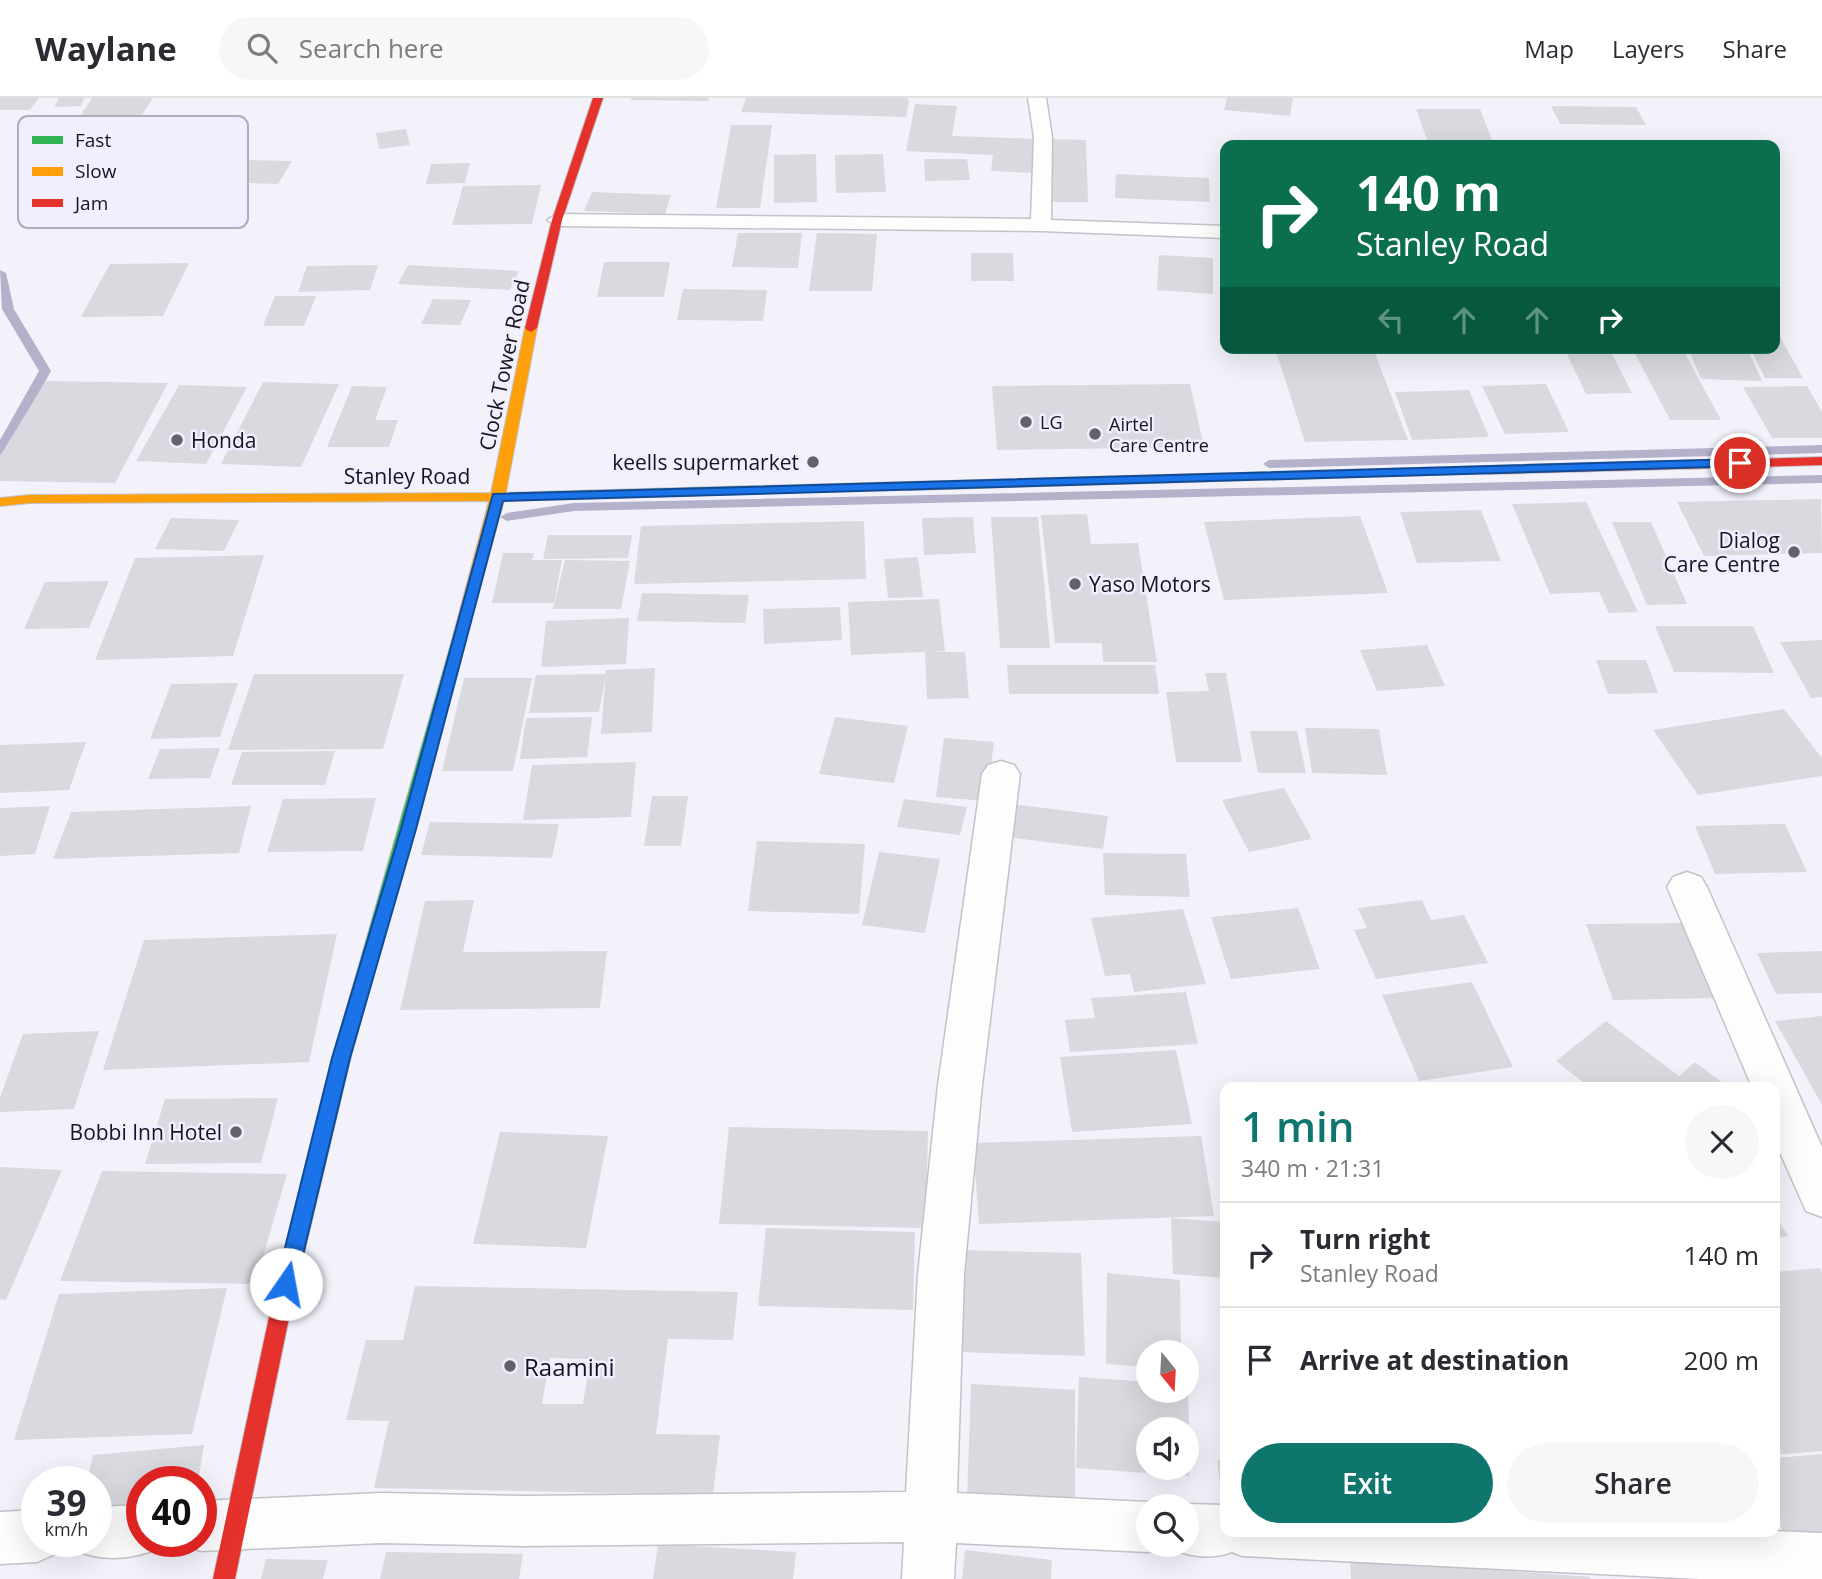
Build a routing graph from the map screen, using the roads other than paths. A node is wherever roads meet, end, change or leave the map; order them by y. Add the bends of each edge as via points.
1 (598, 98) edge
2 (1037, 98) edge
3 (557, 219) junction
4 (1041, 225) junction
5 (1220, 232) edge
6 (1822, 461) edge
7 (498, 497) junction
8 (0, 502) edge
9 (1001, 774) dead end
10 (1687, 887) dead end
11 (1771, 1082) edge
12 (1780, 1102) edge
13 (1822, 1197) edge
14 (929, 1517) junction
15 (220, 1525) edge
16 (1136, 1526) edge
17 (1199, 1530) edge
18 (1220, 1531) edge
19 (21, 1537) edge
20 (1366, 1537) edge
21 (0, 1538) edge
22 (1822, 1559) edge
23 (224, 1579) edge
24 (928, 1579) edge

1 - 3 street, Clock Tower Road
2 - 4 lane via 1043,137
3 - 4 lane
3 - 7 street, Clock Tower Road
4 - 5 lane
6 - 7 street, Stanley Road
7 - 8 street, Stanley Road
7 - 15 street, Clock Tower Road via 341,1058
9 - 14 street via 960,1085 941,1274
10 - 11 street
12 - 13 street
14 - 15 street via 382,1518
14 - 16 street
14 - 24 street
15 - 23 street, Clock Tower Road
17 - 18 street
19 - 21 street
20 - 22 street

